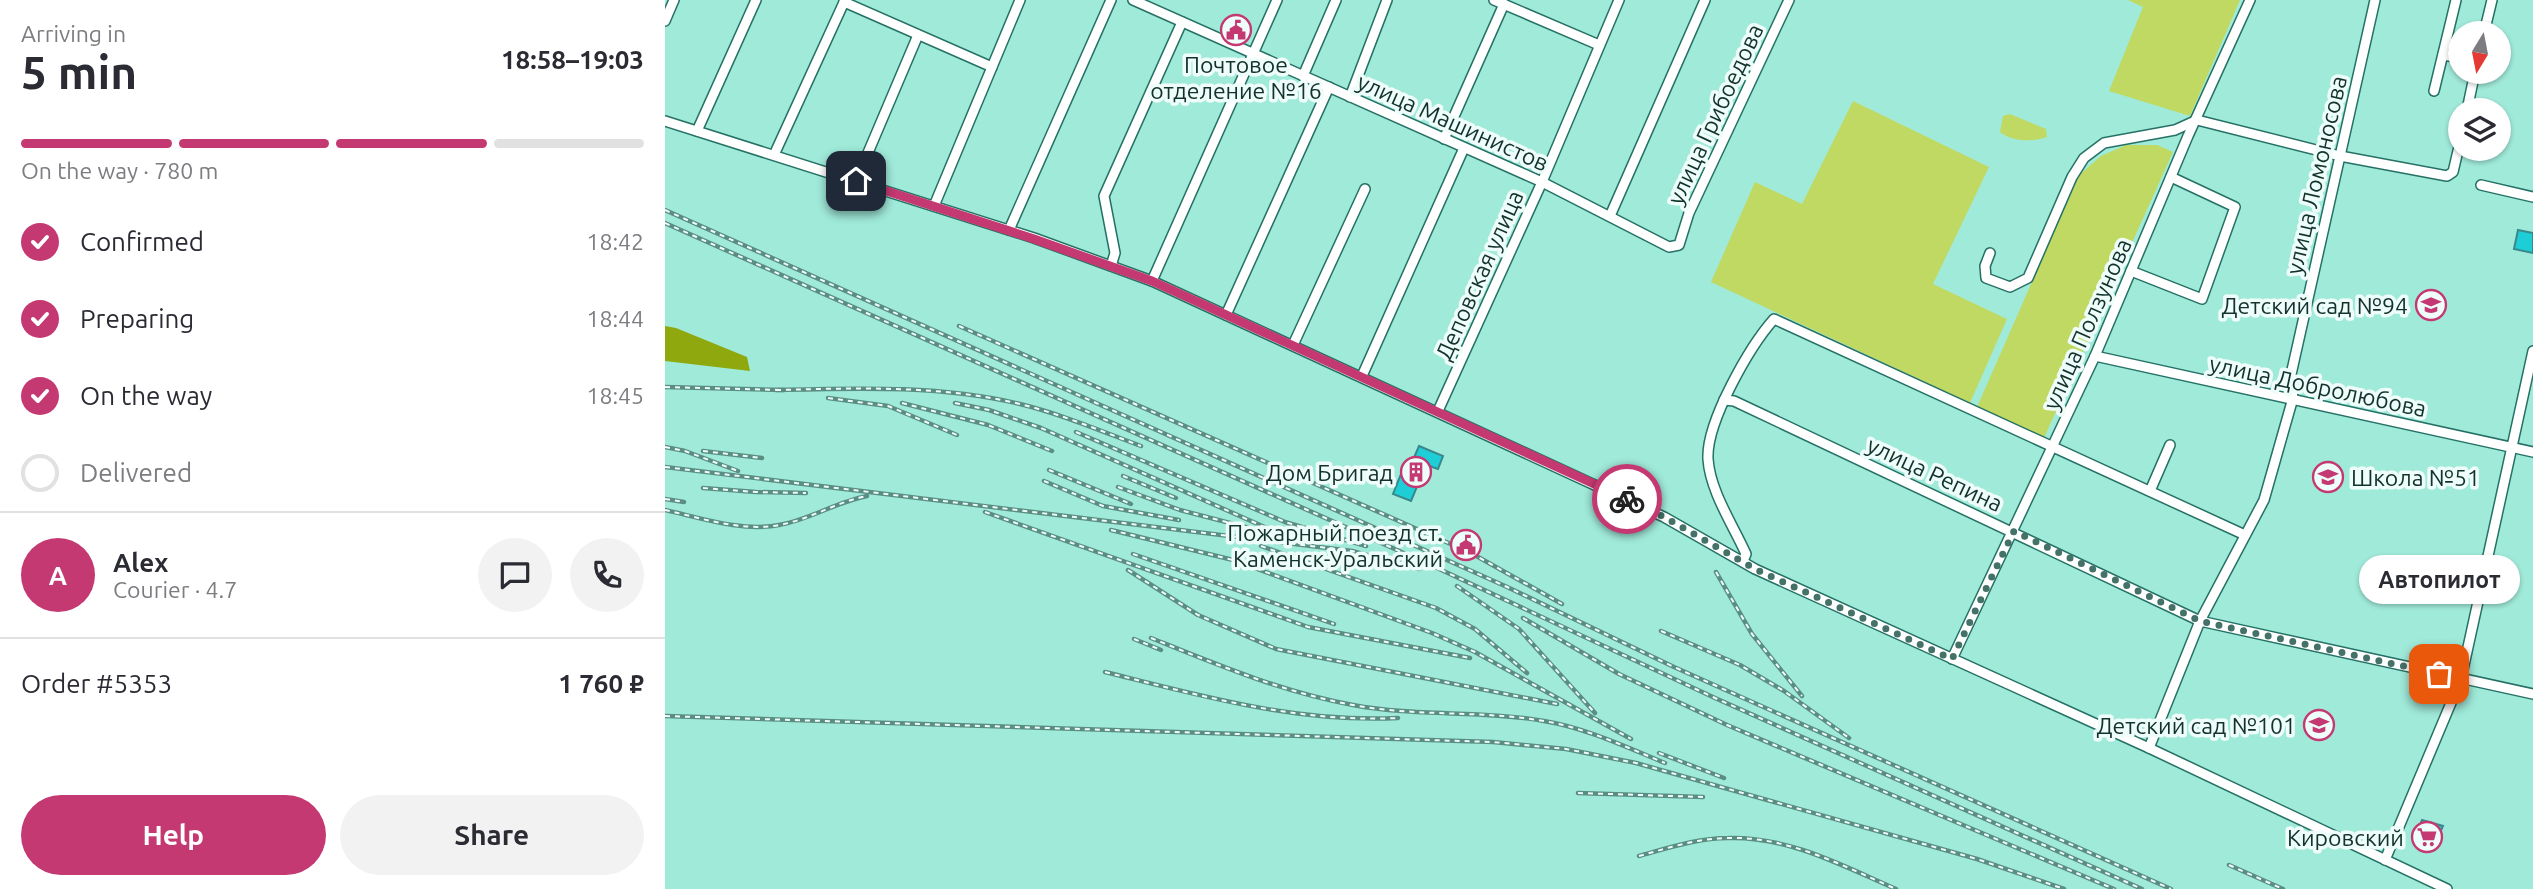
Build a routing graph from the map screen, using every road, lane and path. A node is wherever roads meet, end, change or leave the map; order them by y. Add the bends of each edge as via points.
1 (674, 0) edge
2 (756, 0) edge
3 (1020, 0) edge
4 (1111, 0) edge
5 (1133, 0) edge
6 (1277, 0) edge
7 (1336, 0) edge
8 (1387, 0) edge
9 (1494, 0) edge
10 (1619, 0) edge
11 (1705, 0) edge
12 (1789, 0) edge
13 (2250, 0) edge
14 (2375, 0) edge
15 (2456, 0) edge
16 (2492, 0) edge
17 (844, 1) edge
18 (1504, 4) junction
19 (665, 21) edge
20 (2487, 21) edge
21 (1182, 22) junction
22 (918, 35) junction
23 (1599, 45) junction
24 (1254, 54) junction
25 (2443, 55) junction
26 (2448, 56) edge
27 (992, 67) junction
28 (1303, 76) junction
29 (1329, 87) junction
30 (2434, 91) dead end
31 (1350, 97) junction
32 (2197, 120) junction
33 (665, 121) edge
34 (2175, 130) junction
35 (697, 131) junction
36 (2188, 136) junction
37 (1444, 139) junction
38 (1464, 148) junction
39 (774, 155) junction
40 (2340, 156) junction
41 (2454, 161) edge
42 (2171, 177) junction
43 (856, 181) junction
44 (1542, 182) junction
45 (2481, 185) dead end
46 (1365, 189) dead end
47 (2533, 197) edge
48 (934, 206) junction
49 (1610, 216) junction
50 (1009, 230) junction
51 (1679, 245) joint
52 (1990, 253) dead end
53 (1111, 266) junction
54 (2131, 271) junction
55 (1152, 281) junction
56 (1226, 315) junction
57 (1293, 345) junction
58 (2533, 351) edge
59 (2095, 356) junction
60 (1362, 376) junction
61 (2293, 398) junction
62 (1724, 400) junction
63 (1438, 411) junction
64 (2170, 445) dead end
65 (2053, 447) junction
66 (2512, 448) junction
67 (2533, 452) edge
68 (2150, 491) junction
69 (2014, 531) junction
70 (2245, 535) junction
71 (1743, 561) junction
72 (2200, 621) junction
73 (1952, 659) junction
74 (2461, 679) junction
75 (2533, 694) edge
76 (2149, 748) junction
77 (2385, 860) junction
78 (2447, 889) edge

1 - 19 street
2 - 35 street
3 - 27 street
4 - 50 street
5 - 21 street, улица Машинистов
6 - 24 street
7 - 28 street
8 - 31 street
9 - 18 street
10 - 23 street, Деповская улица
11 - 49 street
12 - 51 street, улица Грибоедова via 1689,213
13 - 32 street, улица Ползунова
14 - 40 street, улица Ломоносова
15 - 25 street
16 - 20 street
17 - 22 street
17 - 39 street
18 - 23 street
18 - 37 street
21 - 24 street, улица Машинистов
21 - 53 street via 1104,196 1115,253
22 - 27 street
22 - 43 street
23 - 44 street, Деповская улица
24 - 28 street, улица Машинистов
24 - 55 street
25 - 26 street
25 - 30 street
27 - 48 street
28 - 29 street, улица Машинистов
29 - 31 street, улица Машинистов
29 - 56 street
31 - 37 street, улица Машинистов
32 - 34 street
32 - 36 street, улица Ползунова
32 - 40 street
33 - 35 street
34 - 36 street
34 - 52 street via 2104,143 2084,158 2028,278 2010,287 1986,278
35 - 39 street
36 - 42 street, улица Ползунова
37 - 38 street, улица Машинистов
38 - 44 street, улица Машинистов
38 - 60 street
39 - 43 street
40 - 41 street via 2450,176
40 - 61 street, улица Ломоносова via 2290,379
42 - 54 street, улица Ползунова
42 - 54 street via 2235,207 2202,299
43 - 48 street
44 - 49 street, улица Машинистов
44 - 63 street, Деповская улица
45 - 47 street
46 - 57 street
48 - 50 street
49 - 51 street, улица Машинистов via 1669,247
50 - 53 street
53 - 55 street
54 - 59 street, улица Ползунова
55 - 56 street
56 - 57 street
57 - 60 street
58 - 66 street
59 - 61 street, улица Добролюбова
59 - 65 street, улица Ползунова
60 - 63 street
61 - 66 street, улица Добролюбова
61 - 70 street, улица Ломоносова via 2264,499
62 - 65 street via 1774,319
62 - 69 street, улица Репина
62 - 71 street via 1708,460 1747,554
63 - 71 street via 1664,517
64 - 68 street
65 - 68 street
65 - 69 street, улица Ползунова
66 - 67 street, улица Добролюбова
66 - 74 street
68 - 70 street
69 - 72 street, улица Репина
69 - 73 street, улица Ползунова
70 - 72 street, улица Ломоносова
71 - 73 street
72 - 74 street, улица Репина
72 - 76 street, улица Ломоносова
73 - 76 street
74 - 75 street, улица Репина
74 - 77 street
76 - 77 street
77 - 78 street

